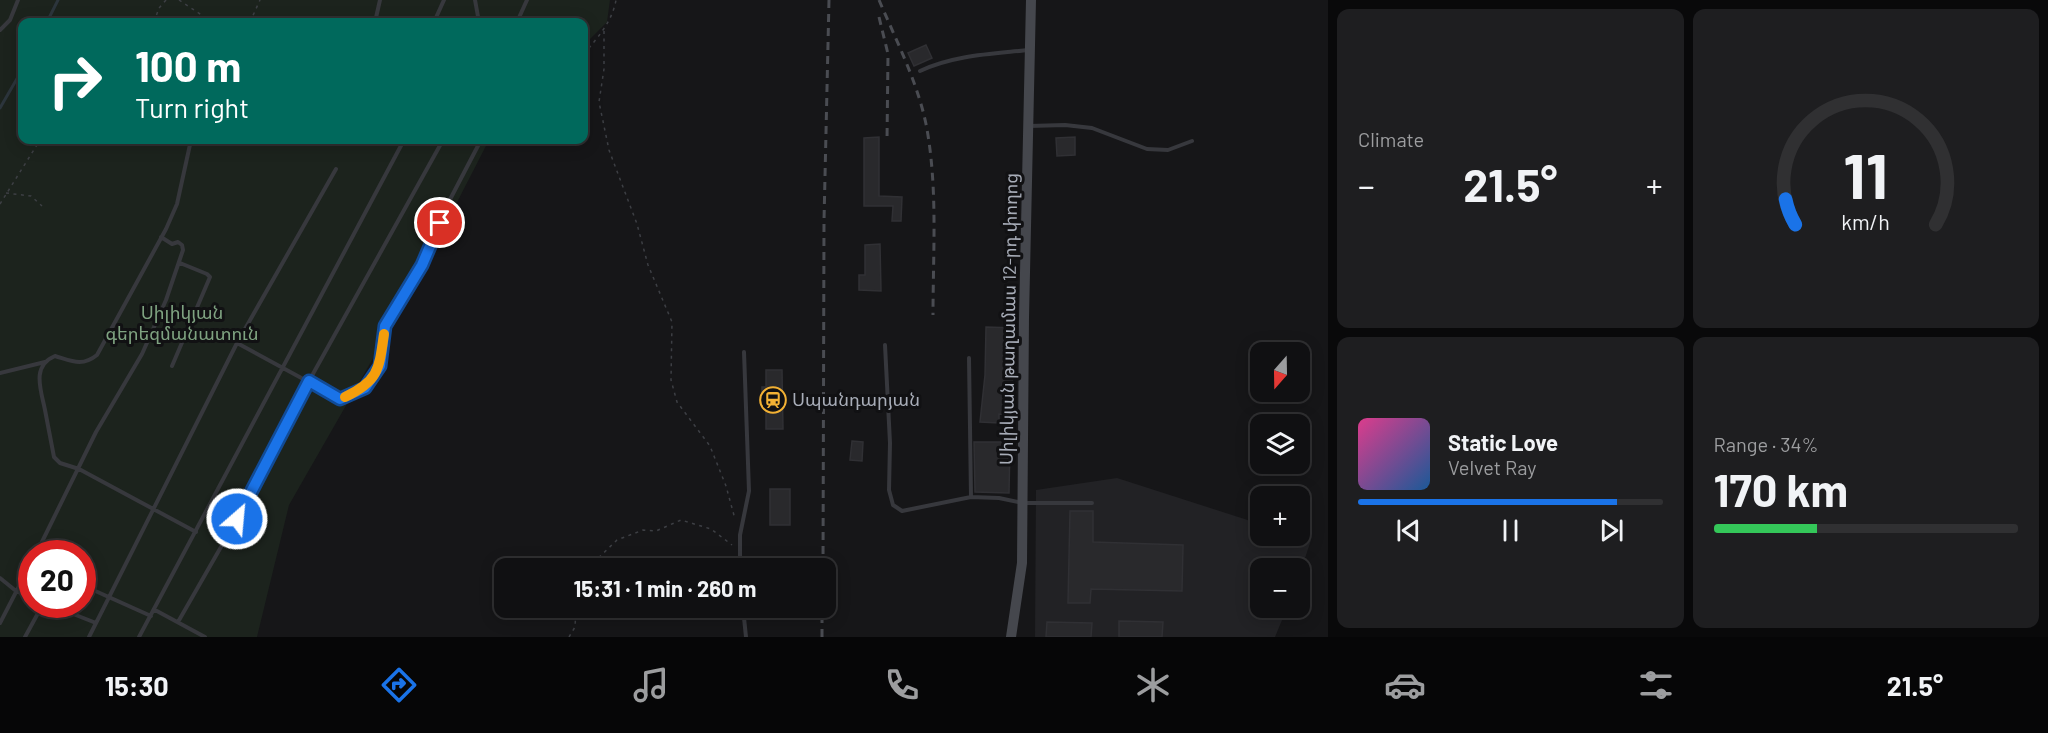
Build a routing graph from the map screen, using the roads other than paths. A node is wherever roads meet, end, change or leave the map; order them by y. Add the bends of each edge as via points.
1 (18, 0) edge
2 (380, 0) edge
3 (444, 0) edge
4 (475, 0) edge
5 (526, 0) edge
6 (1031, 0) edge
7 (376, 18) edge
8 (436, 18) edge
9 (480, 18) edge
10 (519, 18) edge
11 (0, 30) edge
12 (1030, 50) junction
13 (920, 71) dead end
14 (1028, 126) junction
15 (1192, 141) dead end
16 (190, 144) edge
17 (402, 144) edge
18 (441, 144) edge
19 (479, 144) edge
20 (336, 169) dead end
21 (161, 237) junction
22 (180, 263) junction
23 (237, 343) junction
24 (885, 345) dead end
25 (744, 352) dead end
26 (969, 358) dead end
27 (45, 362) junction
28 (172, 366) dead end
29 (282, 368) junction
30 (1, 373) edge
31 (309, 381) junction
32 (79, 469) junction
33 (970, 496) junction
34 (1023, 503) junction
35 (1092, 503) dead end
36 (210, 504) junction
37 (152, 509) junction
38 (237, 519) junction
39 (196, 532) junction
40 (43, 540) edge
41 (740, 558) edge
42 (0, 578) edge
43 (18, 587) edge
44 (16, 591) junction
45 (96, 592) edge
46 (107, 597) junction
47 (154, 610) junction
48 (151, 616) junction
49 (35, 618) edge
50 (83, 618) edge
51 (743, 618) edge
52 (178, 622) junction
53 (0, 623) edge
54 (96, 623) junction
55 (25, 637) edge
56 (89, 637) edge
57 (139, 637) edge
58 (205, 637) edge
59 (746, 637) edge
60 (1011, 637) edge

1 - 11 lane via 10,20
2 - 7 lane
3 - 8 lane
4 - 9 lane
5 - 10 lane
6 - 12 main road, Սիլիկյան թաղամաս 12-րդ փողոց
12 - 13 lane via 961,58
12 - 14 main road, Սիլիկյան թաղամաս 12-րդ փողոց
14 - 15 lane via 1065,124 1092,128 1147,149 1168,150
14 - 34 main road, Սիլիկյան թաղամաս 12-րդ փողոց
16 - 21 lane via 177,204
17 - 29 lane
18 - 31 lane
19 - 31 lane via 444,211 422,265 385,326 380,366 365,388 340,399
20 - 23 lane
21 - 22 lane via 182,245
21 - 27 lane via 97,355 88,362 55,356
22 - 28 lane via 210,277
22 - 32 lane via 142,354
23 - 29 lane
23 - 37 lane
24 - 33 lane via 889,490 893,505 902,511
25 - 41 lane via 749,491 740,535
26 - 33 lane
27 - 30 lane
27 - 32 lane via 38,385 54,457
29 - 31 lane
29 - 36 lane
31 - 38 lane
32 - 37 lane
32 - 40 lane
33 - 34 lane
34 - 35 lane
34 - 60 main road, Սիլիկյան թաղամաս 12-րդ փողոց via 1022,563
36 - 38 lane
36 - 39 lane
37 - 39 lane
37 - 46 lane
38 - 52 lane
39 - 47 lane
42 - 44 lane
43 - 44 lane
44 - 53 lane
45 - 46 lane
46 - 48 lane
46 - 54 lane
47 - 48 lane
47 - 52 lane
48 - 57 lane
49 - 55 lane
50 - 54 lane
51 - 59 lane
52 - 58 lane
54 - 56 lane

